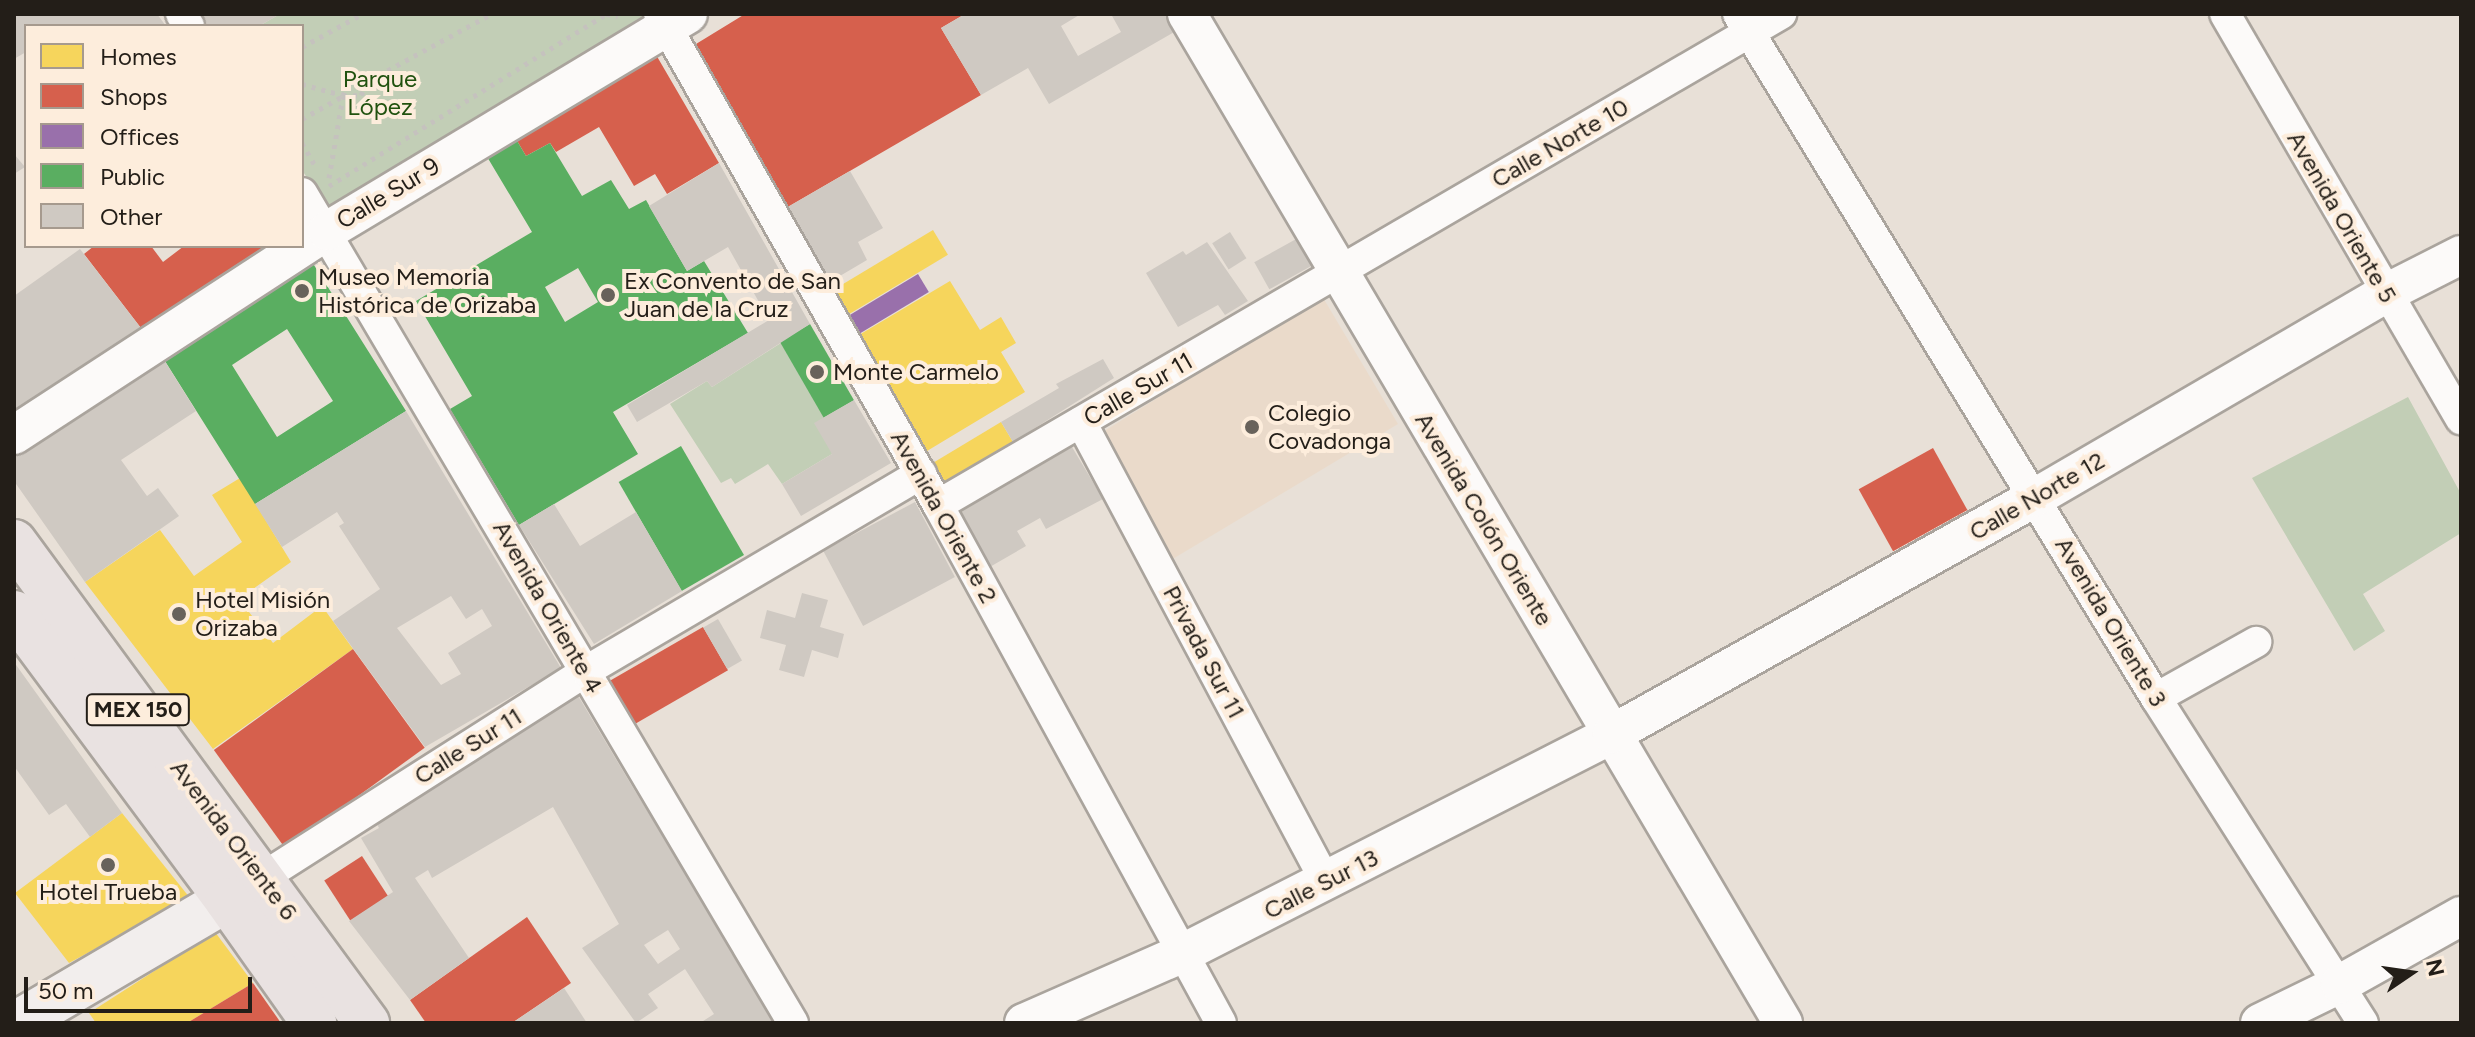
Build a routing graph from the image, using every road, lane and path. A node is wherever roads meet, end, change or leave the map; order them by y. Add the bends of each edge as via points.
1 (362, 14) edge
2 (491, 14) edge
3 (606, 14) edge
4 (1187, 14) edge
5 (1781, 14) edge
6 (2225, 14) edge
7 (671, 18) edge
8 (1743, 23) edge
9 (304, 46) edge
10 (370, 80) junction
11 (304, 85) edge
12 (343, 96) junction
13 (304, 118) edge
14 (304, 150) edge
15 (315, 190) edge
16 (327, 231) junction
17 (304, 246) edge
18 (301, 248) edge
19 (2461, 255) edge
20 (1338, 272) junction
21 (2386, 293) junction
22 (2461, 419) edge
23 (1081, 422) junction
24 (14, 435) edge
25 (921, 474) junction
26 (2036, 497) junction
27 (938, 505) junction
28 (14, 542) edge
29 (14, 613) edge
30 (2256, 642) dead end
31 (586, 671) junction
32 (2156, 698) junction
33 (1612, 734) junction
34 (1326, 882) junction
35 (244, 889) junction
36 (2461, 916) edge
37 (1181, 954) junction
38 (2340, 984) junction
39 (17, 1023) edge
40 (314, 1023) edge
41 (367, 1023) edge
42 (793, 1023) edge
43 (1024, 1023) edge
44 (1221, 1023) edge
45 (1783, 1023) edge
46 (2260, 1023) edge
47 (2363, 1023) edge

1 - 9 path
2 - 10 path
3 - 15 path
4 - 20 street, Avenida Colón Oriente
5 - 8 street, Calle Norte 10
6 - 21 street, Avenida Oriente 5
7 - 16 street, Calle Sur 9
7 - 25 street, Avenida Oriente 2
8 - 20 street, Calle Norte 10
8 - 26 street, Avenida Oriente 3
10 - 12 path via 361,95
10 - 12 path via 351,80
11 - 12 path
12 - 13 path
12 - 15 path
14 - 15 path
15 - 16 street, Avenida Oriente 4
16 - 17 street, Calle Sur 9
16 - 31 street, Avenida Oriente 4
18 - 24 street, Calle Sur 9
19 - 21 street, Calle Norte 12
20 - 23 street, Calle Sur 11
20 - 33 street, Avenida Colón Oriente
21 - 22 street, Avenida Oriente 5
21 - 26 street, Calle Norte 12
23 - 27 street, Calle Sur 11
23 - 34 street, Privada Sur 11
25 - 27 street, Avenida Oriente 2
25 - 31 street, Calle Sur 11
26 - 32 street, Avenida Oriente 3
26 - 33 street, Calle Norte 12
27 - 37 street, Avenida Oriente 2
28 - 35 main road, Avenida Oriente 6 / MEX 150
29 - 35 main road, Avenida Oriente 6 / MEX 150
30 - 32 street
31 - 35 street, Calle Sur 11
31 - 42 street, Avenida Oriente 4
32 - 38 street, Avenida Oriente 3
33 - 34 street, Calle Sur 13
33 - 45 street, Avenida Colón Oriente
34 - 37 street, Calle Sur 13
35 - 39 main road, Calle Sur 11
35 - 40 main road, Avenida Oriente 6 / MEX 150
35 - 41 main road, Avenida Oriente 6 / MEX 150
36 - 38 street
37 - 43 street, Calle Sur 13
37 - 44 street, Avenida Oriente 2
38 - 46 street
38 - 47 street, Avenida Oriente 3

